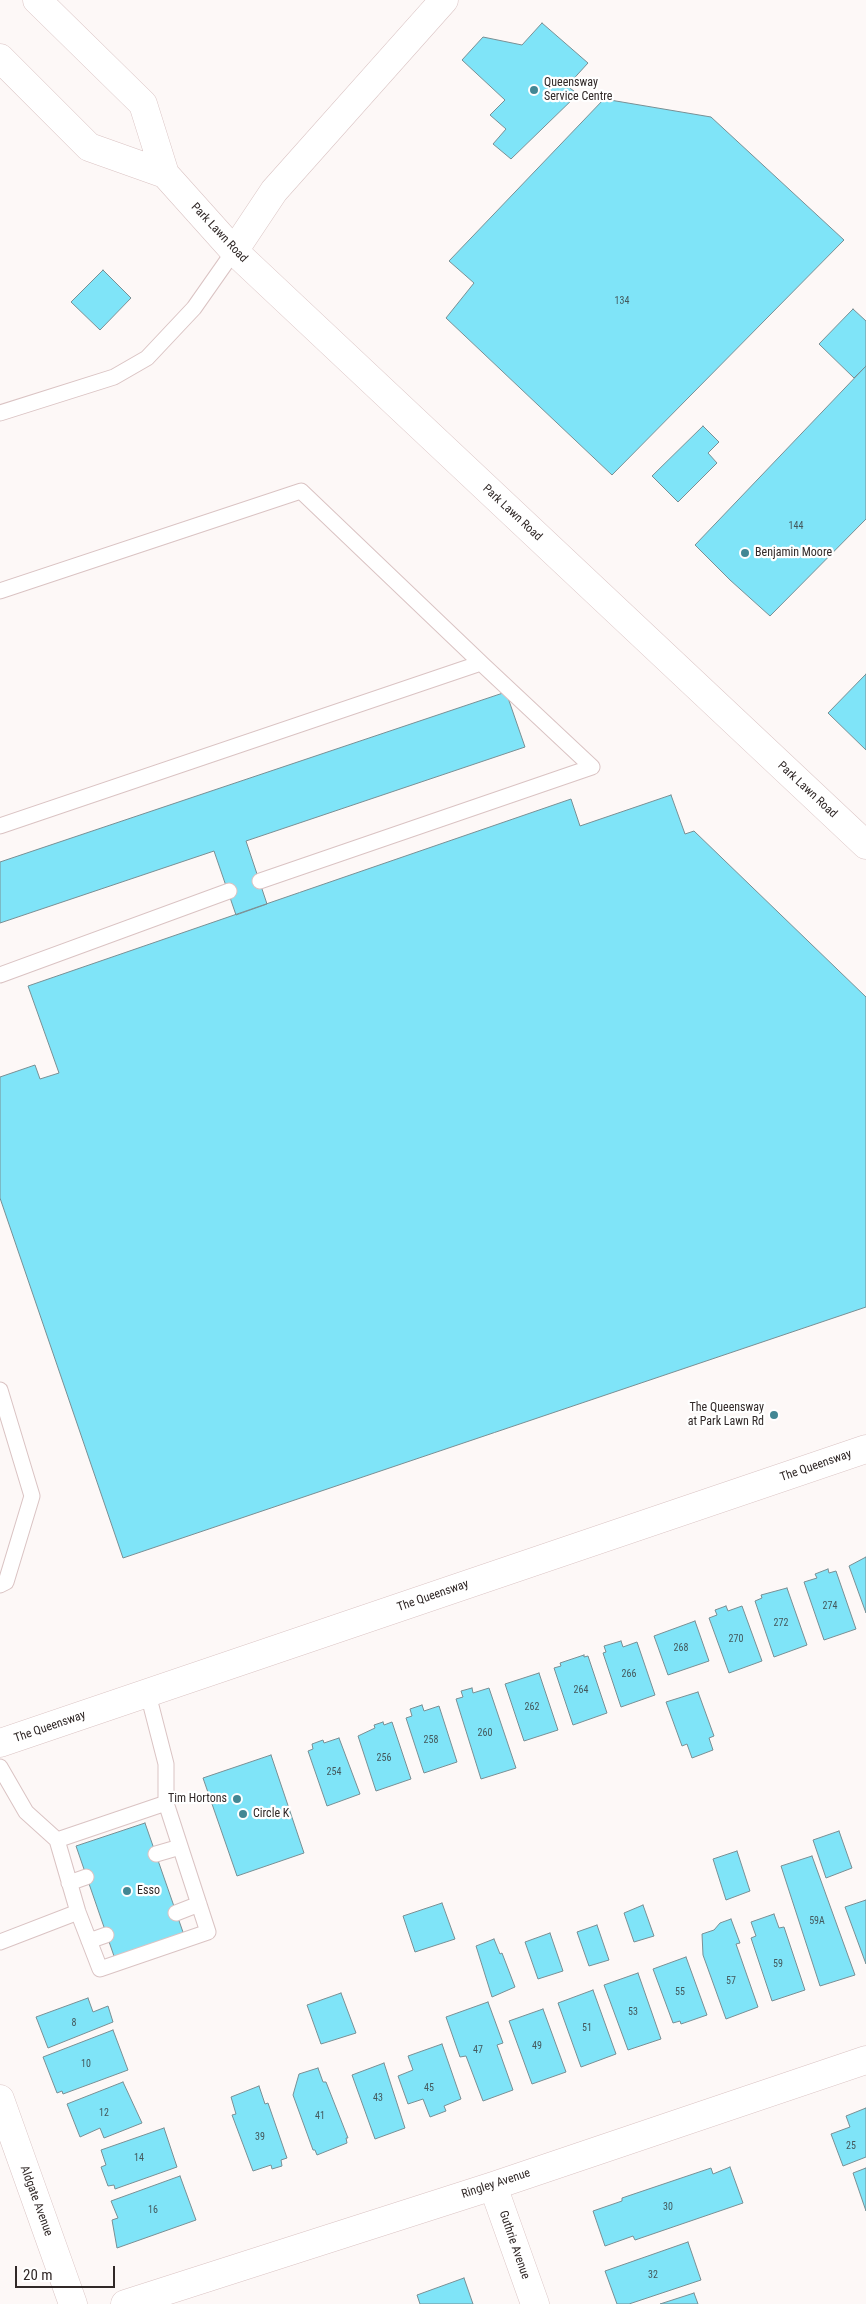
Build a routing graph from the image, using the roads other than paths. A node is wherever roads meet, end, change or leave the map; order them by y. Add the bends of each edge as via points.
1 (37, 0) edge
2 (444, 0) edge
3 (0, 58) edge
4 (165, 174) junction
5 (234, 251) junction
6 (0, 413) edge
7 (0, 591) edge
8 (482, 663) junction
9 (0, 826) edge
10 (866, 845) edge
11 (260, 881) dead end
12 (229, 891) dead end
13 (0, 975) edge
14 (0, 1390) edge
15 (866, 1449) edge
16 (0, 1585) edge
17 (148, 1694) junction
18 (0, 1743) edge
19 (0, 1767) edge
20 (166, 1803) junction
21 (57, 1840) junction
22 (180, 1847) junction
23 (156, 1854) dead end
24 (86, 1877) dead end
25 (69, 1883) junction
26 (199, 1904) junction
27 (78, 1912) junction
28 (176, 1913) dead end
29 (106, 1935) dead end
30 (89, 1941) junction
31 (0, 1942) edge
32 (866, 2060) edge
33 (0, 2099) edge
34 (493, 2186) junction
35 (73, 2304) edge
36 (125, 2304) edge
37 (535, 2304) edge

1 - 4 main road, Park Lawn Road via 143,104
2 - 5 main road via 274,192
3 - 4 main road, Park Lawn Road via 89,146
4 - 5 main road, Park Lawn Road
5 - 6 lane via 194,308 147,358 114,377
5 - 10 main road, Park Lawn Road
7 - 8 lane via 302,492
8 - 9 lane
8 - 11 lane via 592,767
12 - 13 lane
14 - 16 lane via 32,1496 6,1582
15 - 17 main road, The Queensway
17 - 18 main road, The Queensway
17 - 20 lane via 166,1764
19 - 21 lane via 26,1812
20 - 21 lane
20 - 22 lane
21 - 25 lane
22 - 23 lane
22 - 26 lane
24 - 25 lane
25 - 27 lane
26 - 28 lane
26 - 30 lane via 208,1932 100,1970
27 - 30 lane
27 - 31 lane
29 - 30 lane
32 - 34 main road, Ringley Avenue
33 - 35 main road, Aldgate Avenue
34 - 36 main road, Ringley Avenue
34 - 37 main road, Guthrie Avenue

